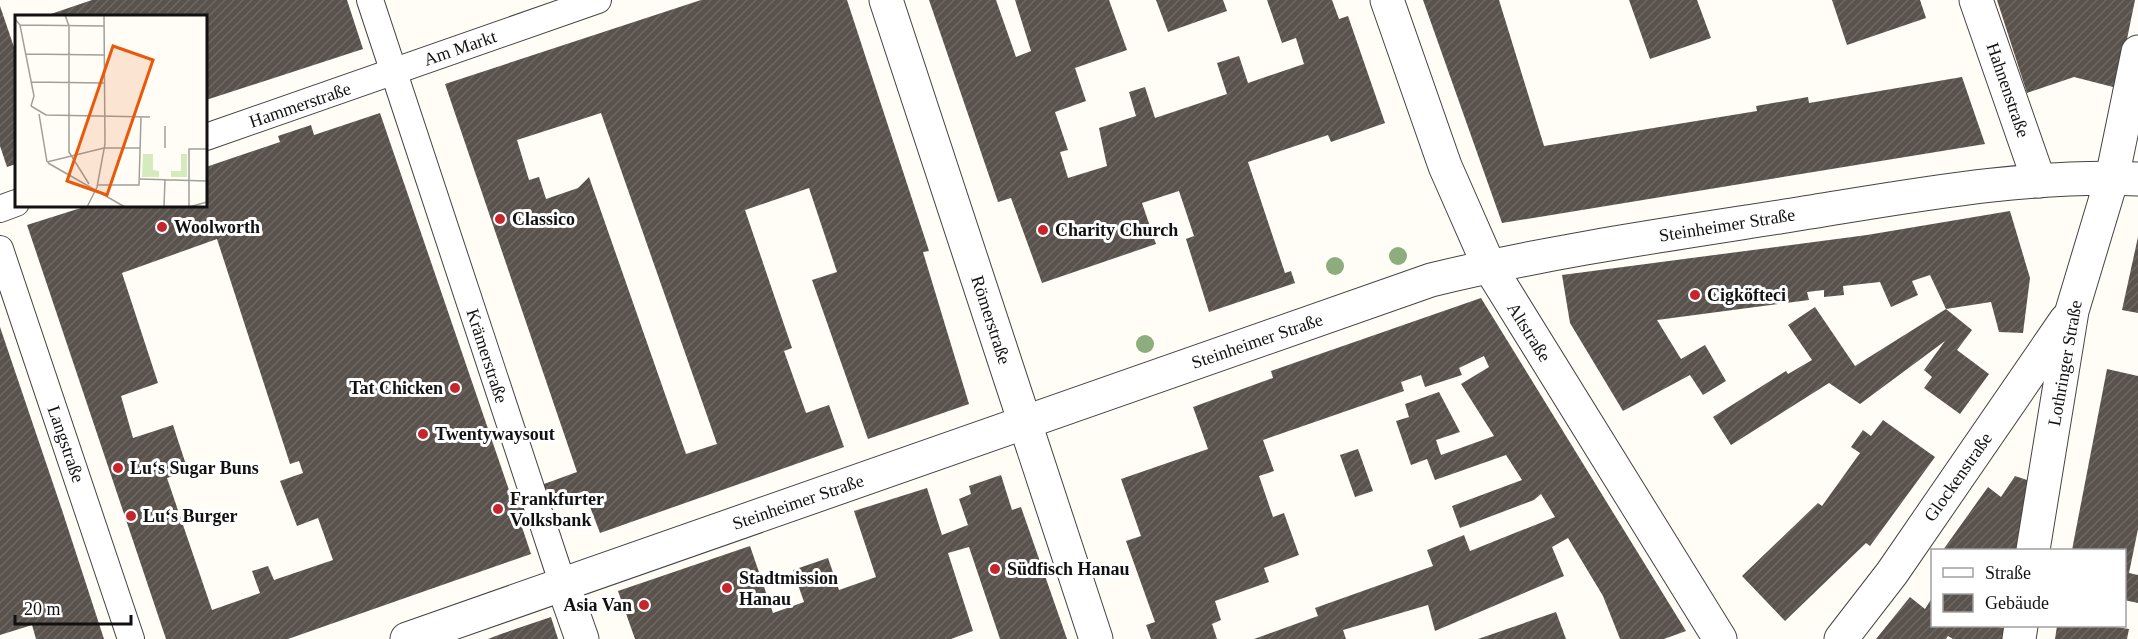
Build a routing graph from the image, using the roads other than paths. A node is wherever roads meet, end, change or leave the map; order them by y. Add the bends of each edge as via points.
1 (370, 0) edge
2 (598, 0) edge
3 (886, 0) edge
4 (1387, 0) edge
5 (1976, 0) edge
6 (2138, 52) edge
7 (394, 72) junction
8 (207, 137) edge
9 (2125, 179) edge
10 (2039, 181) junction
11 (15, 203) edge
12 (0, 209) edge
13 (0, 249) edge
14 (1489, 266) junction
15 (2072, 311) junction
16 (1024, 422) junction
17 (2033, 549) edge
18 (563, 585) junction
19 (131, 639) edge
20 (407, 639) edge
21 (582, 639) edge
22 (1096, 639) edge
23 (1720, 639) edge
24 (1841, 639) edge

1 - 7 street
2 - 7 street, Am Markt
3 - 16 street, Römerstraße
4 - 14 street, Altstraße via 1445,166
5 - 10 street, Hahnenstraße
6 - 9 street, Lothringer Straße
7 - 8 street, Hammerstraße
7 - 18 street, Krämerstraße
9 - 10 street, Steinheimer Straße
9 - 15 street, Lothringer Straße
10 - 14 street, Steinheimer Straße via 1918,195 1555,252
11 - 12 street
13 - 19 street, Langstraße
14 - 16 street, Steinheimer Straße via 1431,280
14 - 23 street, Altstraße
15 - 17 street, Lothringer Straße
15 - 24 street, Glockenstraße via 1892,573
16 - 18 street, Steinheimer Straße
16 - 22 street, Römerstraße
18 - 20 street, Steinheimer Straße
18 - 21 street, Krämerstraße

